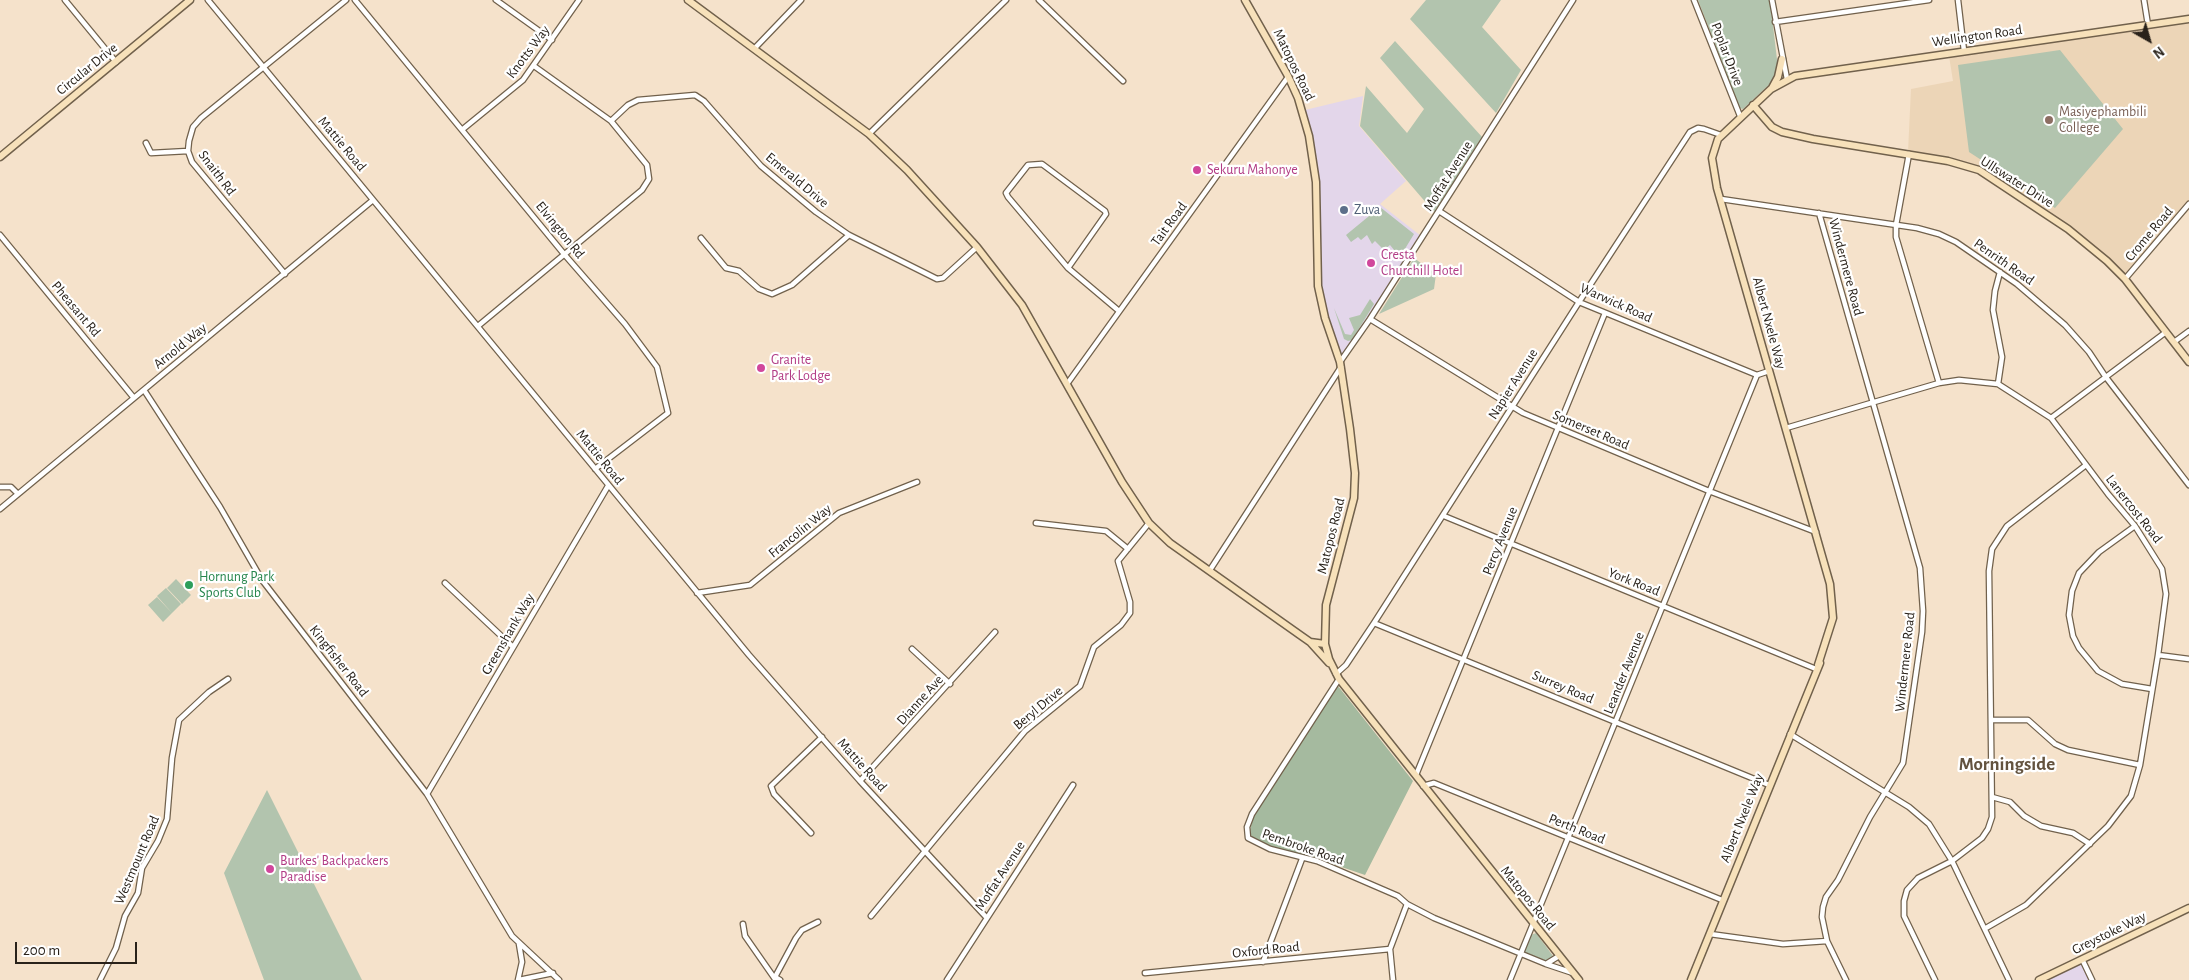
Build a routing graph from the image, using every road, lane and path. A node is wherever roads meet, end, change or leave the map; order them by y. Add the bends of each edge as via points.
1 (65, 0) edge
2 (190, 0) edge
3 (208, 0) edge
4 (346, 0) edge
5 (355, 0) edge
6 (496, 0) edge
7 (579, 0) edge
8 (688, 0) edge
9 (801, 0) edge
10 (1006, 0) edge
11 (1039, 0) edge
12 (1573, 0) edge
13 (1694, 0) edge
14 (1772, 0) edge
15 (1929, 0) edge
16 (1958, 0) edge
17 (2144, 0) edge
18 (1249, 2) edge
19 (2189, 18) edge
20 (1776, 22) junction
21 (2148, 25) junction
22 (552, 40) junction
23 (754, 49) junction
24 (1964, 51) junction
25 (1782, 59) junction
26 (116, 62) junction
27 (534, 66) junction
28 (264, 68) junction
29 (1288, 76) junction
30 (1787, 79) junction
31 (1123, 81) dead end
32 (1771, 89) junction
33 (1753, 104) junction
34 (1740, 116) junction
35 (611, 121) junction
36 (463, 129) junction
37 (869, 134) junction
38 (1721, 135) junction
39 (146, 143) dead end
40 (188, 151) junction
41 (1910, 154) junction
42 (0, 157) edge
43 (1722, 199) junction
44 (373, 200) junction
45 (2189, 204) edge
46 (1439, 212) junction
47 (1819, 213) junction
48 (1896, 225) junction
49 (0, 235) edge
50 (849, 236) junction
51 (701, 238) dead end
52 (977, 247) junction
53 (564, 254) junction
54 (1068, 268) junction
55 (2000, 272) junction
56 (285, 274) junction
57 (2125, 279) junction
58 (1579, 302) junction
59 (1119, 311) junction
60 (1605, 312) junction
61 (1370, 319) junction
62 (478, 326) junction
63 (2189, 331) edge
64 (2166, 332) junction
65 (2174, 342) junction
66 (2189, 362) edge
67 (1340, 364) junction
68 (1769, 371) junction
69 (1757, 375) junction
70 (2105, 376) junction
71 (1939, 382) junction
72 (1067, 384) junction
73 (1998, 384) junction
74 (144, 390) junction
75 (134, 398) junction
76 (1873, 403) junction
77 (1513, 406) junction
78 (2051, 418) junction
79 (1558, 428) junction
80 (1786, 428) junction
81 (2086, 465) junction
82 (595, 469) junction
83 (917, 482) dead end
84 (2189, 485) edge
85 (608, 486) junction
86 (0, 488) edge
87 (1709, 491) junction
88 (18, 494) junction
89 (0, 509) edge
90 (1444, 516) junction
91 (1149, 522) junction
92 (1036, 523) dead end
93 (2135, 526) junction
94 (1817, 533) junction
95 (1511, 544) junction
96 (1128, 549) junction
97 (1210, 570) junction
98 (445, 583) dead end
99 (698, 593) junction
100 (1663, 606) junction
101 (1374, 623) junction
102 (995, 632) dead end
103 (1310, 642) junction
104 (1325, 644) junction
105 (513, 647) junction
106 (912, 649) dead end
107 (2158, 655) junction
108 (1464, 658) junction
109 (2189, 659) edge
110 (1331, 666) junction
111 (1817, 667) junction
112 (1337, 677) junction
113 (228, 679) dead end
114 (950, 684) junction
115 (2152, 689) junction
116 (1991, 720) junction
117 (1616, 722) junction
118 (1790, 734) junction
119 (822, 737) junction
120 (2140, 765) junction
121 (1415, 777) junction
122 (860, 781) junction
123 (1073, 785) dead end
124 (1769, 785) junction
125 (1422, 786) junction
126 (1885, 793) junction
127 (427, 794) junction
128 (1992, 797) junction
129 (811, 833) dead end
130 (1568, 838) junction
131 (2090, 844) junction
132 (924, 850) junction
133 (1302, 859) junction
134 (1952, 861) junction
135 (1722, 900) junction
136 (1407, 904) junction
137 (2189, 908) edge
138 (871, 916) dead end
139 (986, 917) junction
140 (818, 922) dead end
141 (743, 924) dead end
142 (1532, 924) junction
143 (1986, 928) junction
144 (1710, 934) junction
145 (1827, 940) junction
146 (519, 944) junction
147 (1390, 949) junction
148 (1521, 954) junction
149 (1559, 956) junction
150 (2082, 959) junction
151 (1263, 962) junction
152 (1546, 964) junction
153 (553, 972) junction
154 (1145, 973) dead end
155 (1573, 973) junction
156 (775, 979) edge
157 (100, 980) edge
158 (518, 980) edge
159 (559, 980) edge
160 (780, 980) edge
161 (947, 980) edge
162 (1393, 980) edge
163 (1510, 980) edge
164 (1579, 980) edge
165 (1691, 980) edge
166 (1846, 980) edge
167 (1935, 980) edge
168 (2009, 980) edge
169 (2039, 980) edge
170 (2092, 980) edge

1 - 26 street
2 - 26 main road, Circular Drive
3 - 28 street, Mattie Road
4 - 28 street, Snaith Rd
5 - 36 street, Elvington Rd
6 - 22 street
7 - 22 street, Knotts Way
8 - 23 main road
9 - 23 street
10 - 37 street
11 - 31 street
12 - 46 street, Moffat Avenue
13 - 34 street, Poplar Drive
14 - 20 street
15 - 20 street
16 - 24 street
17 - 21 street
18 - 29 main road, Matopos Road
19 - 21 main road, Wellington Road
20 - 25 street
21 - 24 main road, Wellington Road
22 - 27 street, Knotts Way
23 - 37 main road
24 - 30 main road, Wellington Road
25 - 30 street
25 - 32 main road
26 - 42 main road, Circular Drive
27 - 35 street
27 - 36 street, Knotts Way via 512,90
28 - 40 street, Snaith Rd via 196,124 190,134
28 - 44 street, Mattie Road
29 - 59 street, Tait Road
29 - 67 main road, Matopos Road via 1303,113 1312,151 1316,182 1318,286
30 - 32 main road, Wellington Road
32 - 33 main road, Albert Nxele Way
33 - 34 main road, Albert Nxele Way
33 - 41 main road, Ullswater Drive via 1772,126 1782,132
34 - 38 main road, Albert Nxele Way
35 - 50 street, Emerald Drive via 638,100 690,94 698,96 762,166
35 - 53 street via 647,165 649,179 642,190
36 - 53 street, Elvington Rd
37 - 52 main road via 913,176
38 - 43 main road, Albert Nxele Way via 1712,158
38 - 58 street, Napier Avenue via 1698,128 1690,132
39 - 40 street via 149,152 156,154
40 - 56 street, Snaith Rd via 192,162
41 - 48 street
41 - 57 main road, Ullswater Drive via 1960,163 1979,170 2086,243
43 - 47 street, Penrith Road
43 - 68 main road, Albert Nxele Way
44 - 56 street, Arnold Way
44 - 62 street, Mattie Road
45 - 57 street, Crome Road
46 - 58 street, Warwick Road
46 - 61 street, Moffat Avenue
47 - 48 street, Penrith Road
47 - 76 street, Windermere Road
48 - 55 street, Penrith Road via 1939,234
48 - 71 street via 1896,238
49 - 75 street, Pheasant Rd
50 - 51 street via 792,285 772,294 759,290 739,271 726,268
50 - 52 street, Emerald Drive via 937,279
52 - 72 main road via 1012,291
53 - 62 street
53 - 82 street, Elvington Rd via 653,360 660,375 668,413
54 - 54 street via 1006,193 1028,165 1042,164 1105,211
54 - 59 street
55 - 70 street, Penrith Road via 2064,325 2089,352
55 - 73 street via 1993,310 2002,357
56 - 74 street, Arnold Way
57 - 64 main road, Ullswater Drive
58 - 60 street, Warwick Road
58 - 77 street, Napier Avenue
59 - 72 street, Tait Road
60 - 69 street, Warwick Road
60 - 79 street, Percy Avenue
61 - 67 street, Moffat Avenue
61 - 77 street, Somerset Road
62 - 82 street, Mattie Road
63 - 65 street
64 - 65 main road, Ullswater Drive
64 - 70 street
65 - 66 main road, Ullswater Drive
67 - 97 street, Moffat Avenue
67 - 104 main road, Matopos Road via 1354,466 1354,498 1326,605
68 - 69 street
68 - 80 main road, Albert Nxele Way
69 - 87 street, Leander Avenue
70 - 78 street
70 - 84 street, Penrith Road
71 - 73 street, Lanercost Road via 1960,380
71 - 76 street, Lanercost Road
72 - 91 main road via 1122,482
73 - 78 street, Lanercost Road
74 - 75 street, Arnold Way
74 - 127 street, Kingfisher Road via 220,507 262,580
75 - 88 street, Arnold Way
76 - 80 street, Lanercost Road
76 - 126 street, Windermere Road via 1920,568 1923,611 1907,749 1903,763
77 - 79 street, Somerset Road
77 - 90 street, Napier Avenue
78 - 81 street, Lanercost Road
79 - 87 street, Somerset Road
79 - 95 street, Percy Avenue
80 - 94 main road, Albert Nxele Way
81 - 93 street, Lanercost Road
81 - 116 street via 2007,526 1992,549 1989,566
82 - 85 street, Mattie Road
83 - 99 street, Francolin Way via 839,513 750,586
85 - 99 street, Mattie Road
85 - 105 street, Greenshank Way
86 - 88 street via 11,487
87 - 94 street, Somerset Road
87 - 100 street, Leander Avenue
88 - 89 street, Arnold Way
90 - 95 street, York Road
90 - 101 street, Napier Avenue
91 - 96 street, Beryl Drive
91 - 97 main road via 1170,543
92 - 96 street via 1106,530
93 - 107 street, Lanercost Road via 2158,559 2165,576 2166,594
93 - 115 street via 2099,552 2079,573 2072,591 2069,615 2079,648 2098,671 2122,684
94 - 111 main road, Albert Nxele Way via 1837,609
95 - 100 street, York Road
95 - 108 street, Percy Avenue
96 - 132 street, Beryl Drive via 1118,561 1131,608 1126,620 1094,648 1077,689 1025,731
97 - 103 main road
98 - 105 street
99 - 119 street, Mattie Road
100 - 111 street, York Road
100 - 117 street, Leander Avenue
101 - 108 street, Surrey Road
101 - 112 street, Napier Avenue
102 - 114 street, Dianne Ave
103 - 104 main road
103 - 110 main road
104 - 110 main road, Matopos Road
105 - 127 street, Greenshank Way
106 - 114 street
107 - 109 street
107 - 115 street, Lanercost Road
108 - 117 street, Surrey Road
108 - 121 street, Percy Avenue
110 - 112 main road, Matopos Road
111 - 118 main road, Albert Nxele Way
112 - 121 main road, Matopos Road
112 - 133 street, Pembroke Road via 1247,827 1251,841
113 - 157 street, Westmount Road via 208,692 179,720 167,819 144,864 138,894 125,916 116,948
114 - 122 street, Dianne Ave
115 - 120 street, Lanercost Road
116 - 120 street via 2028,720 2055,744 2068,750
116 - 128 street
117 - 124 street, Surrey Road
117 - 130 street, Leander Avenue
118 - 124 main road, Albert Nxele Way
118 - 126 street
119 - 122 street, Mattie Road
119 - 129 street via 771,786 774,794
120 - 131 street, Lanercost Road via 2131,796
121 - 125 main road, Matopos Road
122 - 132 street, Mattie Road
123 - 139 street, Moffat Avenue
124 - 135 main road, Albert Nxele Way
125 - 130 street, Perth Road via 1434,783
125 - 142 main road, Matopos Road
126 - 134 street via 1928,824
126 - 145 street, Windermere Road via 1826,897 1822,917
127 - 146 street, Kingfisher Road via 475,878
128 - 131 street via 2010,802 2041,826 2073,833
128 - 134 street via 1992,817 1986,833
130 - 135 street, Perth Road
130 - 142 street, Leander Avenue
131 - 143 street, Lanercost Road via 2026,905
132 - 138 street
132 - 139 street, Mattie Road
133 - 136 street, Pembroke Road via 1317,861 1398,896
133 - 151 street
134 - 143 street
134 - 167 street via 1918,878 1907,890 1904,901 1904,916
135 - 144 main road, Albert Nxele Way
136 - 147 street
136 - 148 street, Pembroke Road
137 - 150 main road, Greystoke Way
139 - 161 street, Moffat Avenue
140 - 156 street via 802,930
141 - 156 street via 746,937
142 - 148 street, Leander Avenue
142 - 149 main road, Matopos Road
143 - 168 street
144 - 145 street via 1783,944
144 - 165 main road, Albert Nxele Way
145 - 166 street, Windermere Road
146 - 153 street, Kingfisher Road
146 - 158 street via 522,962
147 - 151 street, Oxford Road
147 - 162 street
148 - 152 street, Pembroke Road
148 - 163 street, Leander Avenue
149 - 152 street
149 - 155 main road, Matopos Road
150 - 169 main road, Greystoke Way
150 - 170 street
151 - 154 street, Oxford Road
152 - 155 street, Pembroke Road
153 - 158 street
153 - 159 street, Kingfisher Road
155 - 164 main road, Matopos Road
156 - 160 street

